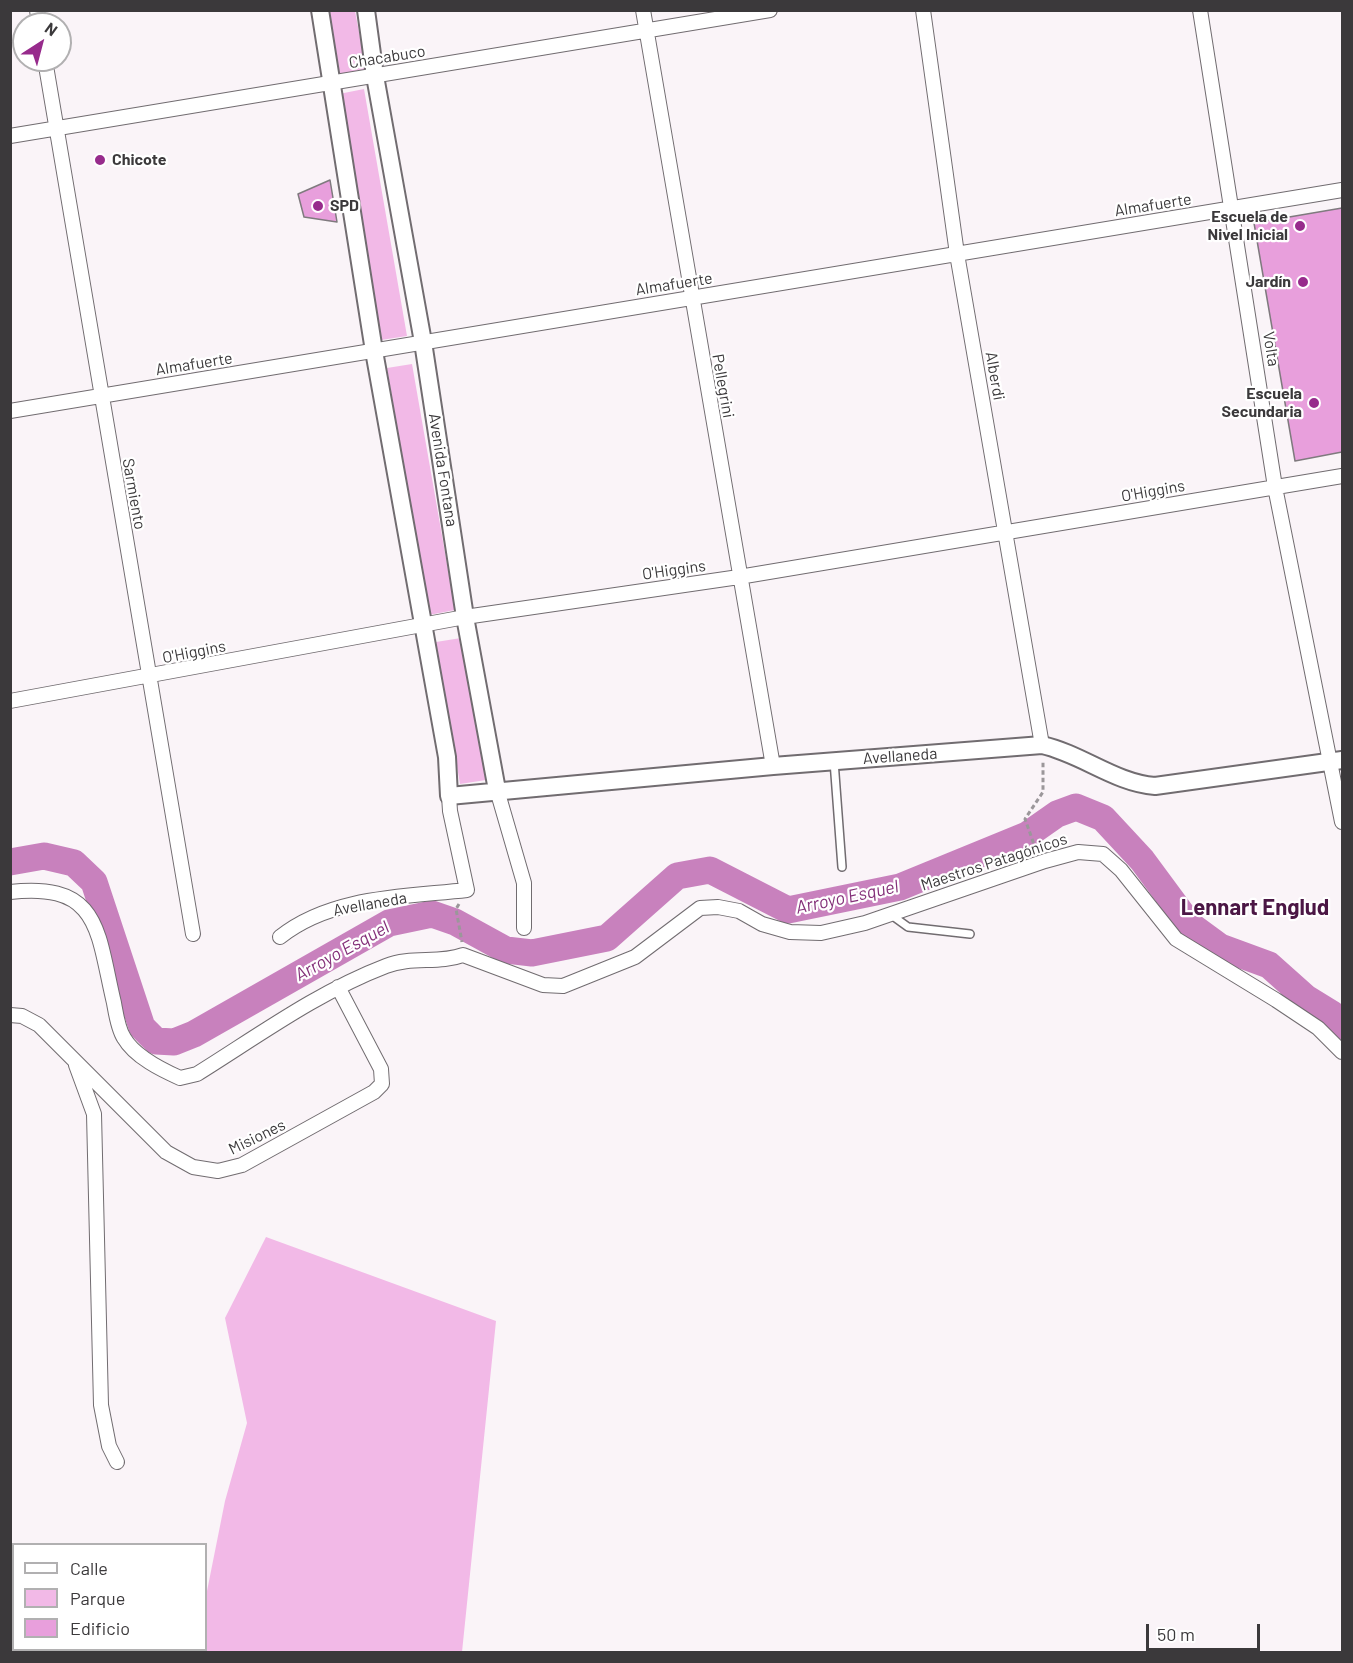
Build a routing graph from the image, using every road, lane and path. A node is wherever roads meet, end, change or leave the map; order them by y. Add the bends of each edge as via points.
1 (320, 10) edge
2 (366, 10) edge
3 (643, 10) edge
4 (770, 10) edge
5 (923, 10) edge
6 (1200, 10) edge
7 (646, 31) junction
8 (47, 72) edge
9 (375, 76) junction
10 (331, 83) junction
11 (56, 128) junction
12 (10, 136) edge
13 (1342, 190) edge
14 (1233, 208) junction
15 (957, 254) junction
16 (692, 298) junction
17 (423, 342) junction
18 (374, 351) junction
19 (100, 396) junction
20 (10, 411) edge
21 (1342, 476) edge
22 (1275, 487) junction
23 (1006, 532) junction
24 (739, 577) junction
25 (465, 617) junction
26 (424, 625) junction
27 (150, 677) junction
28 (10, 701) edge
29 (1042, 745) junction
30 (834, 761) junction
31 (1337, 761) edge
32 (772, 766) junction
33 (497, 790) junction
34 (449, 796) junction
35 (1342, 822) edge
36 (1034, 847) dead end
37 (842, 867) dead end
38 (10, 892) edge
39 (456, 909) dead end
40 (890, 914) junction
41 (524, 928) dead end
42 (193, 934) dead end
43 (970, 934) dead end
44 (280, 937) dead end
45 (462, 940) dead end
46 (338, 987) junction
47 (10, 1015) edge
48 (1342, 1052) edge
49 (74, 1060) junction
50 (117, 1462) dead end

1 - 10 street
2 - 9 street, Avenida Fontana
3 - 7 street, Pellegrini
4 - 7 street, Chacabuco
5 - 15 street, Alberdi
6 - 14 street, Volta
7 - 9 street, Chacabuco
7 - 16 street, Pellegrini
8 - 11 street, Sarmiento
9 - 10 street, Chacabuco
9 - 17 street, Avenida Fontana
10 - 11 street, Chacabuco
10 - 18 street
11 - 12 street, Chacabuco
11 - 19 street, Sarmiento
13 - 14 street, Almafuerte
14 - 15 street, Almafuerte
14 - 22 street, Volta
15 - 16 street, Almafuerte
15 - 23 street, Alberdi
16 - 17 street, Almafuerte
16 - 24 street, Pellegrini
17 - 18 street, Almafuerte
17 - 25 street, Avenida Fontana
18 - 19 street, Almafuerte
18 - 26 street
19 - 20 street, Almafuerte
19 - 27 street, Sarmiento
21 - 22 street, O'Higgins
22 - 23 street, O'Higgins
22 - 31 street, Volta
23 - 24 street, O'Higgins
23 - 29 street, Alberdi
24 - 25 street, O'Higgins
24 - 32 street, Pellegrini
25 - 26 street, O'Higgins
25 - 33 street, Avenida Fontana
26 - 27 street, O'Higgins
26 - 34 street via 447,757
27 - 28 street, O'Higgins
27 - 42 street, Sarmiento
29 - 30 street, Avellaneda
29 - 31 street, Avellaneda via 1063,750 1135,785 1155,786
29 - 36 path via 1044,792 1025,819
30 - 32 street, Avellaneda
30 - 37 lane
31 - 35 street, Volta
32 - 33 street, Avellaneda
33 - 34 street, Avellaneda
33 - 41 street, Avenida Fontana via 524,883
34 - 44 street, Avellaneda via 467,890 338,907 299,922
38 - 46 street, Maestros Patagónicos via 40,889 67,894 88,911 97,929 124,1039 141,1055 180,1078 197,1074
39 - 45 path
40 - 43 lane via 908,927
40 - 46 street, Maestros Patagónicos via 821,933 790,932 718,906 700,908 635,957 563,986 543,985 463,955 388,965
40 - 48 street, Maestros Patagónicos via 1045,861 1078,852 1103,854 1121,870 1176,939 1276,1000 1318,1029
46 - 49 street, Misiones via 381,1069 382,1084 242,1165 218,1171 193,1167 166,1152
47 - 49 street, Misiones via 39,1025
49 - 50 street via 94,1114 101,1405

